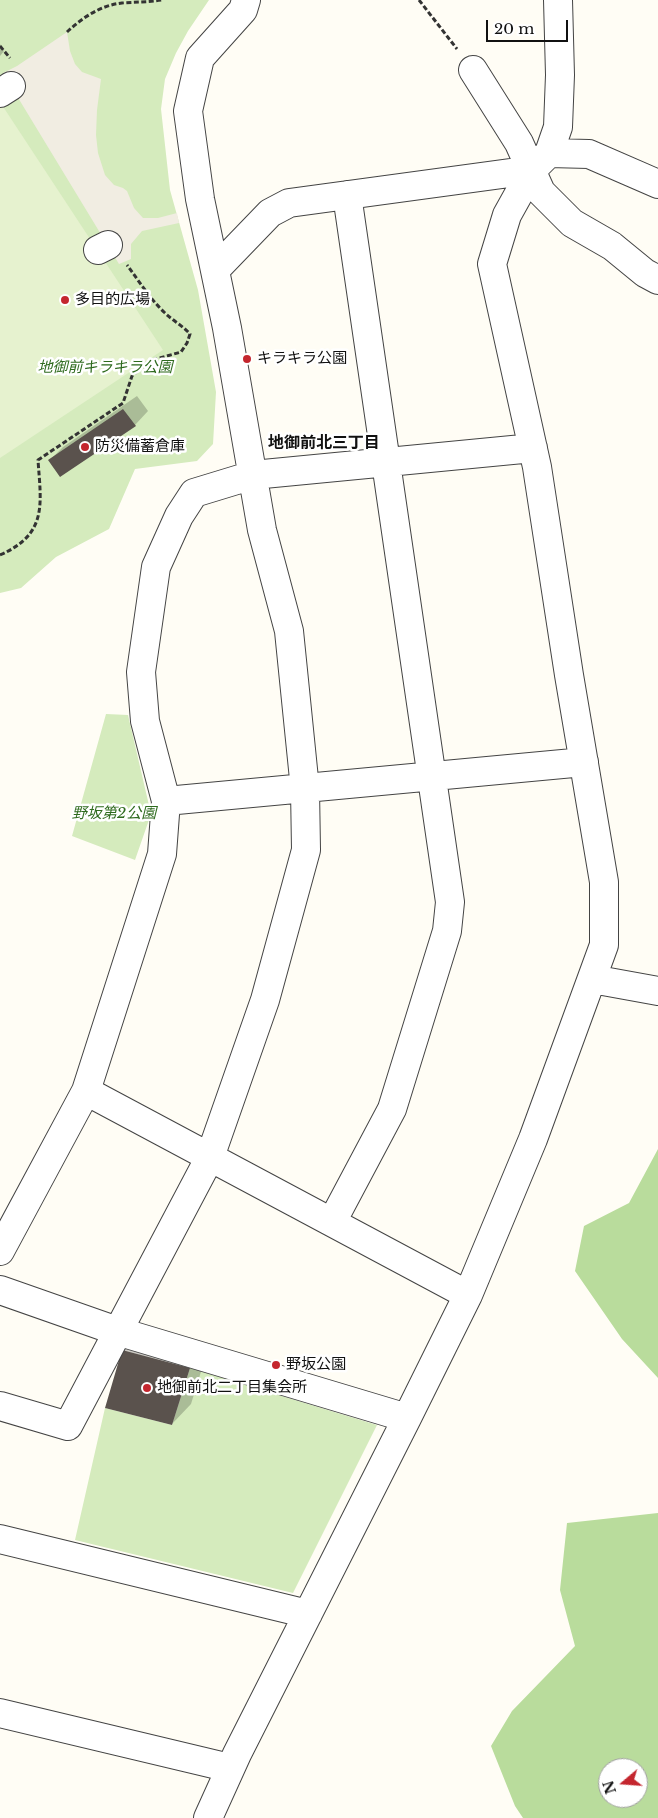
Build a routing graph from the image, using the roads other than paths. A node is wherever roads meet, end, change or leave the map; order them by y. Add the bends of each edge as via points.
1 (246, 0) edge
2 (558, 0) edge
3 (473, 70) road end
4 (540, 162) junction
5 (658, 184) edge
6 (348, 195) junction
7 (215, 270) junction
8 (658, 280) edge
9 (533, 448) junction
10 (386, 462) junction
11 (253, 475) junction
12 (584, 762) junction
13 (432, 777) junction
14 (304, 789) junction
15 (166, 801) junction
16 (592, 979) junction
17 (658, 991) edge
18 (86, 1091) junction
19 (210, 1157) junction
20 (332, 1222) junction
21 (0, 1251) edge
22 (0, 1290) edge
23 (468, 1295) junction
24 (117, 1331) junction
25 (0, 1406) edge
26 (408, 1418) junction
27 (0, 1539) edge
28 (308, 1614) junction
29 (0, 1714) edge
30 (230, 1768) junction
31 (208, 1818) edge

1 - 7 street via 243,10 200,58 188,111 200,199
2 - 4 street via 558,127
3 - 4 street via 520,143
4 - 5 street via 589,154
4 - 6 street
4 - 8 street via 541,192 572,223 612,246
4 - 9 street via 506,215 492,264
6 - 7 street via 289,203 270,213
6 - 10 street
7 - 11 street
9 - 10 street
9 - 12 street
10 - 11 street
10 - 13 street
11 - 14 street via 262,530 290,631
11 - 15 street via 194,493 179,516 156,567 140,672 145,721
12 - 13 street
12 - 16 street via 604,882 604,945
13 - 14 street
13 - 20 street via 450,902 447,931 392,1109
14 - 15 street
14 - 19 street via 306,850 265,1000
15 - 18 street via 162,854
16 - 17 street
16 - 23 street via 533,1138
18 - 19 street
18 - 21 street
19 - 20 street
19 - 24 street
20 - 23 street
22 - 24 street
23 - 26 street
24 - 25 street via 68,1426
24 - 26 street
26 - 28 street
27 - 28 street
28 - 30 street
29 - 30 street
30 - 31 street

